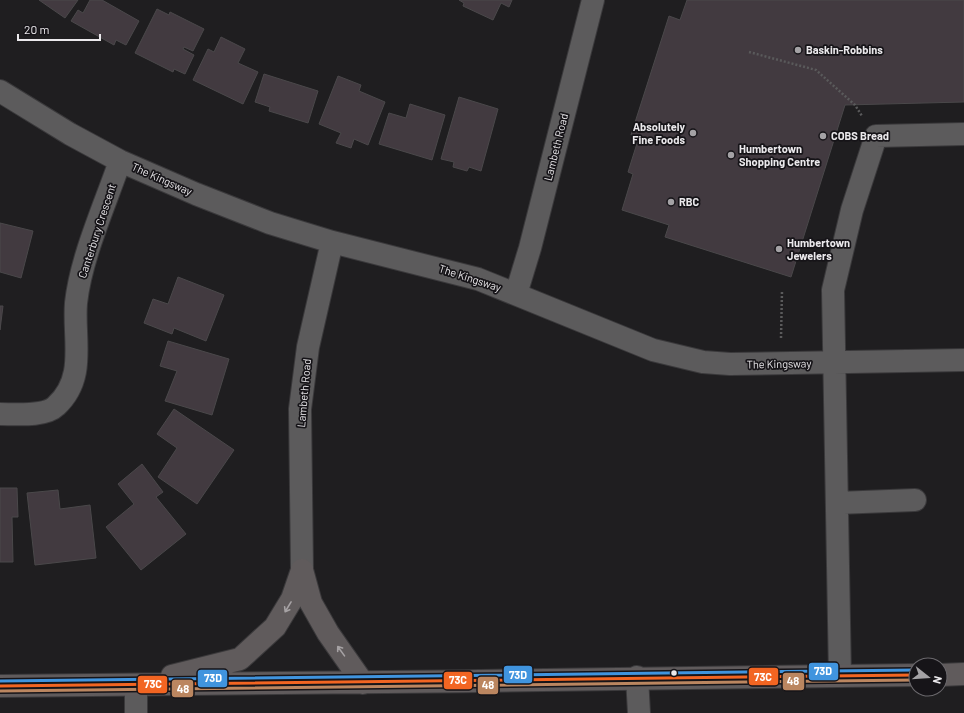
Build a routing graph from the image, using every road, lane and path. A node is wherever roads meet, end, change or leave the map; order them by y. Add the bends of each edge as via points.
1 (592, 0) edge
2 (749, 52) dead end
3 (0, 91) edge
4 (964, 134) edge
5 (876, 136) junction
6 (120, 161) junction
7 (332, 242) junction
8 (782, 291) dead end
9 (516, 294) junction
10 (781, 340) dead end
11 (964, 360) edge
12 (834, 363) junction
13 (0, 414) edge
14 (915, 500) dead end
15 (837, 502) junction
16 (302, 570) junction
17 (964, 674) edge
18 (908, 675) edge
19 (948, 675) edge
20 (840, 676) junction
21 (637, 677) junction
22 (364, 682) junction
23 (136, 685) junction
24 (0, 686) edge
25 (136, 713) edge
26 (639, 713) edge

1 - 9 street, Lambeth Road via 530,248
2 - 5 path via 816,70 855,105
3 - 6 street, The Kingsway
4 - 5 street
5 - 12 street via 852,210 833,290
6 - 7 street, The Kingsway via 270,223
6 - 13 street, Canterbury Crescent via 81,274 76,303 77,367 69,390 55,407 36,414
7 - 9 street, The Kingsway via 457,272
7 - 16 street, Lambeth Road via 308,347 300,409
8 - 10 path
9 - 12 street, The Kingsway via 653,350 703,362
11 - 12 street, The Kingsway
12 - 15 street
14 - 15 street
15 - 20 street
22 -> 16 main road via 328,633 311,603
16 -> 23 main road via 292,599 275,627 240,659
17 - 19 main road
18 - 20 main road
20 - 21 main road
21 - 22 main road
21 - 26 street
22 - 23 main road
23 - 24 main road
23 - 25 street

